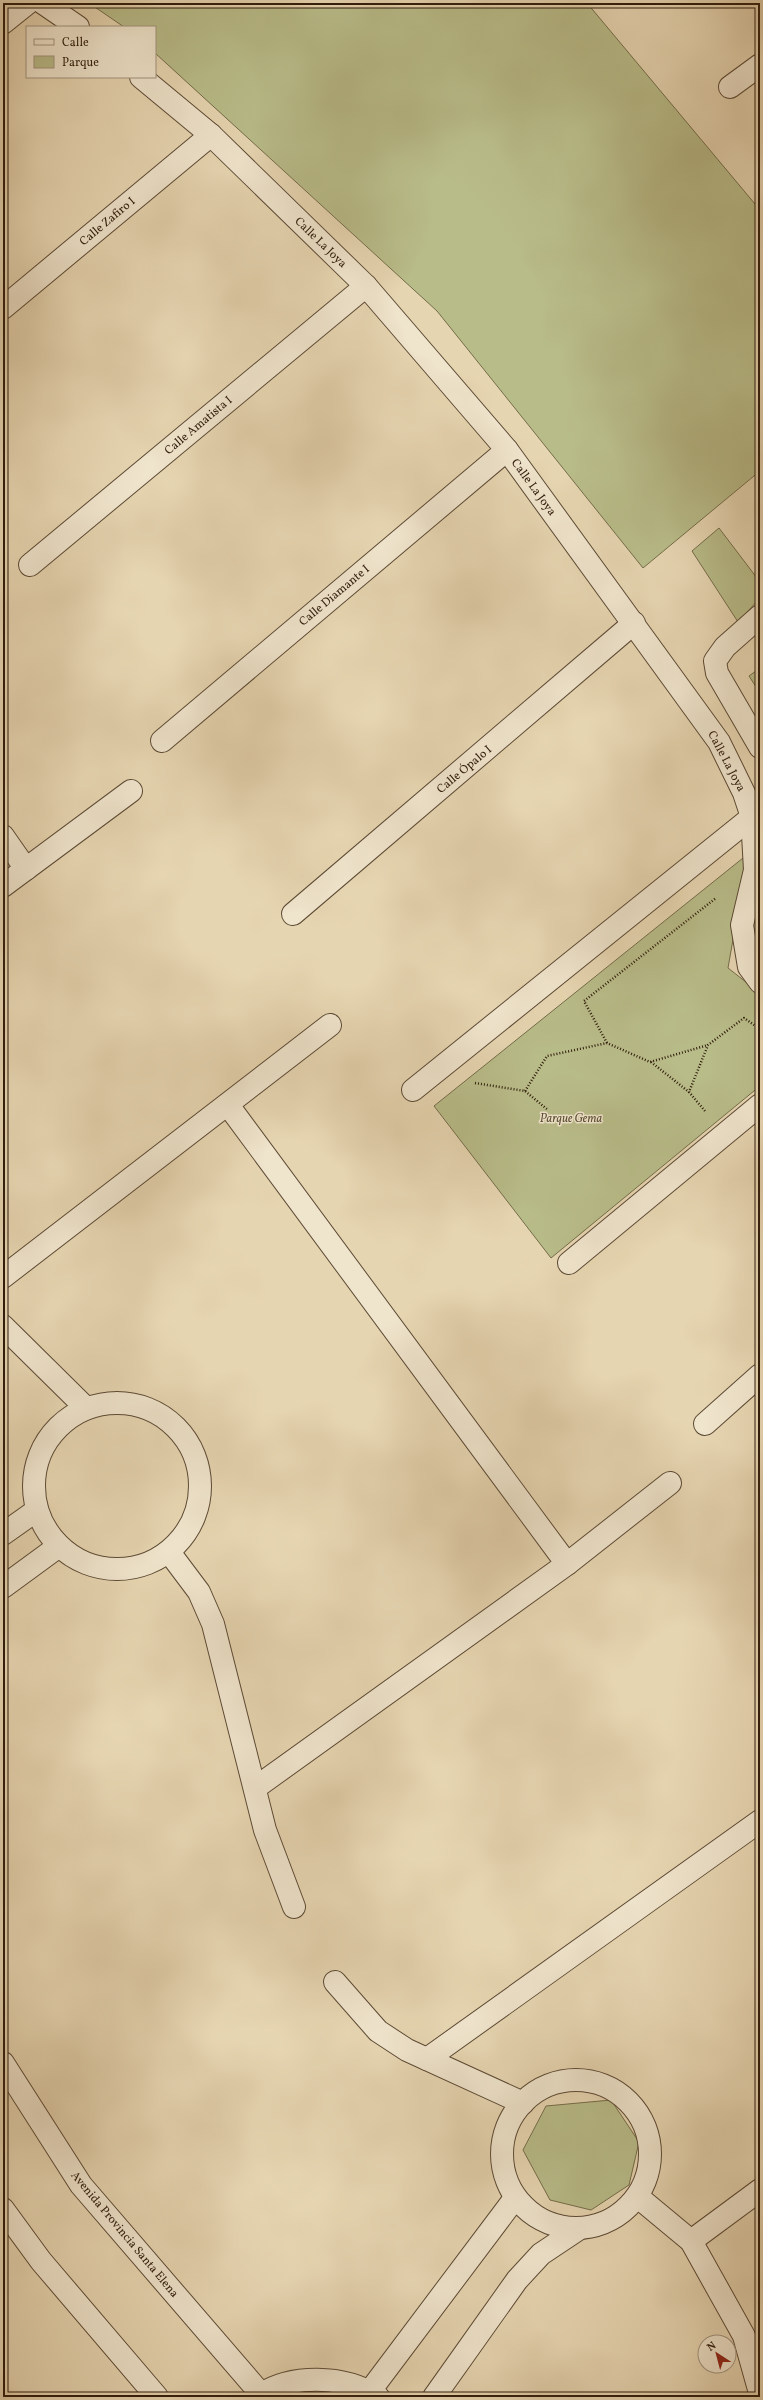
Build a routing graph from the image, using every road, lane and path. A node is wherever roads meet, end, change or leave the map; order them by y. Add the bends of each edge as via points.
1 (28, 3) edge
2 (43, 3) edge
3 (3, 23) edge
4 (77, 26) edge
5 (760, 65) edge
6 (142, 78) edge
7 (730, 86) dead end
8 (212, 135) junction
9 (366, 286) junction
10 (3, 308) edge
11 (507, 450) junction
12 (30, 565) dead end
13 (760, 616) edge
14 (634, 623) junction
15 (162, 741) dead end
16 (760, 747) edge
17 (131, 791) dead end
18 (752, 817) junction
19 (3, 836) edge
20 (26, 870) junction
21 (3, 886) edge
22 (717, 898) dead end
23 (293, 914) dead end
24 (760, 982) edge
25 (330, 1025) dead end
26 (760, 1029) edge
27 (607, 1043) junction
28 (708, 1045) junction
29 (650, 1062) junction
30 (475, 1083) dead end
31 (413, 1090) dead end
32 (525, 1091) junction
33 (689, 1092) junction
34 (228, 1105) junction
35 (760, 1105) edge
36 (548, 1110) dead end
37 (709, 1115) dead end
38 (569, 1263) dead end
39 (3, 1277) edge
40 (3, 1326) edge
41 (760, 1376) edge
42 (86, 1408) junction
43 (705, 1424) dead end
44 (670, 1483) dead end
45 (37, 1510) junction
46 (3, 1534) edge
47 (59, 1546) junction
48 (169, 1552) junction
49 (568, 1564) junction
50 (3, 1587) edge
51 (255, 1788) junction
52 (760, 1821) edge
53 (294, 1907) dead end
54 (335, 1982) dead end
55 (428, 2058) junction
56 (3, 2064) edge
57 (523, 2102) junction
58 (760, 2190) edge
59 (638, 2196) junction
60 (515, 2198) junction
61 (3, 2209) edge
62 (577, 2230) junction
63 (691, 2241) junction
64 (760, 2393) edge
65 (374, 2394) edge
66 (259, 2396) edge
67 (157, 2397) edge
68 (434, 2397) edge

1 - 3 street
2 - 4 street
5 - 7 street
6 - 8 street, Calle La Joya
8 - 9 street, Calle La Joya
8 - 10 street, Calle Zafiro I
9 - 11 street, Calle La Joya
9 - 12 street, Calle Amatista I
11 - 14 street, Calle La Joya
11 - 15 street, Calle Diamante I
13 - 16 street via 725,647 715,661 717,673
14 - 18 street, Calle La Joya via 719,742 744,793
14 - 23 street, Calle Ópalo I
17 - 20 street
18 - 24 street, Calle La Joya via 756,870 742,925 749,967
18 - 31 street
19 - 20 street
20 - 21 street
22 - 27 path via 584,1001
25 - 34 street
26 - 28 path via 744,1018
27 - 29 path
27 - 32 path via 547,1056
28 - 29 path
28 - 33 path
29 - 33 path
30 - 32 path
32 - 36 path
33 - 37 path
34 - 39 street
34 - 49 street
35 - 38 street
40 - 42 street
41 - 43 street
42 - 45 street via 65,1421 48,1439 37,1461 33,1486
42 - 48 street via 112,1403 138,1405 163,1415 182,1433 196,1456 201,1482 198,1508 187,1532
44 - 49 street
45 - 46 street
45 - 47 street via 45,1530
47 - 48 street via 78,1560 101,1568 125,1570 148,1564
47 - 50 street
48 - 51 street via 199,1592 213,1624
49 - 51 street
51 - 53 street via 265,1830
52 - 55 street
54 - 55 street via 378,2031 407,2050
55 - 57 street
56 - 66 street, Avenida Provincia Santa Elena via 81,2185
57 - 59 street via 550,2085 582,2079 612,2087 637,2107 650,2136 651,2167
57 - 60 street via 509,2124 502,2149 504,2175
58 - 63 street
59 - 62 street via 612,2221
59 - 63 street
60 - 62 street via 532,2216 548,2224
60 - 65 street
61 - 67 street via 41,2261
62 - 68 street via 541,2254 517,2280
63 - 64 street via 744,2336
65 - 66 street via 343,2382 314,2380 286,2384

